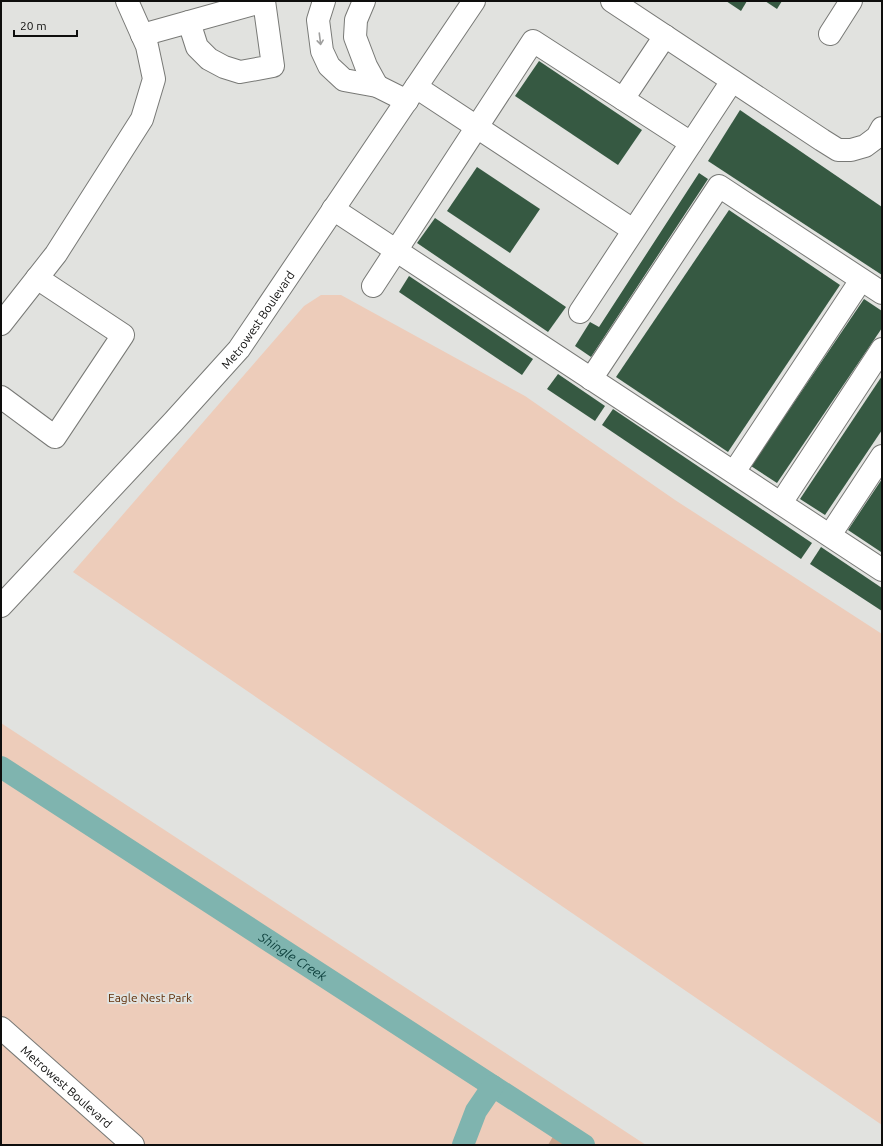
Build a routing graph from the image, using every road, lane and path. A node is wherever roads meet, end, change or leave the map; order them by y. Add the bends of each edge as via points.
1 (127, 1) edge
2 (264, 1) edge
3 (324, 1) edge
4 (352, 1) edge
5 (364, 1) edge
6 (474, 1) edge
7 (612, 1) edge
8 (851, 1) edge
9 (636, 8) edge
10 (189, 22) junction
11 (830, 34) dead end
12 (142, 35) junction
13 (665, 36) junction
14 (355, 37) junction
15 (732, 81) junction
16 (377, 86) junction
17 (412, 94) junction
18 (623, 99) junction
19 (477, 127) junction
20 (880, 135) edge
21 (691, 143) junction
22 (333, 210) junction
23 (633, 230) junction
24 (397, 251) junction
25 (37, 278) junction
26 (861, 280) junction
27 (373, 286) dead end
28 (882, 293) edge
29 (580, 312) dead end
30 (1, 324) edge
31 (882, 349) edge
32 (591, 379) junction
33 (1, 397) edge
34 (882, 456) edge
35 (734, 472) junction
36 (781, 503) junction
37 (830, 535) junction
38 (882, 570) edge
39 (1, 606) edge
40 (1, 1028) edge
41 (133, 1145) edge

1 - 12 street
2 - 10 street
2 - 10 street via 273,66 240,72 224,67 209,59 197,48
3 -> 16 street via 318,20 322,51 329,66 344,80
4 - 14 street via 349,18
5 - 14 street via 356,20
6 - 17 street, Metrowest Boulevard
7 - 9 street
8 - 11 street
9 - 13 street
10 - 12 street
12 - 25 street via 154,79 142,119 56,254
13 - 15 street
13 - 18 street
14 - 16 street
15 - 20 street via 838,150 865,146
15 - 21 street
16 - 17 street
17 - 19 street
17 - 22 street, Metrowest Boulevard
18 - 19 street via 533,41
18 - 21 street
19 - 23 street
19 - 24 street
21 - 23 street
22 - 24 street
22 - 39 street, Metrowest Boulevard via 239,349
23 - 29 street
24 - 27 street
24 - 32 street
25 - 30 street
25 - 33 street via 123,335 55,437
26 - 28 street
26 - 32 street via 719,186
26 - 35 street
31 - 36 street
32 - 35 street
34 - 37 street
35 - 36 street
36 - 37 street
37 - 38 street
40 - 41 street, Metrowest Boulevard

